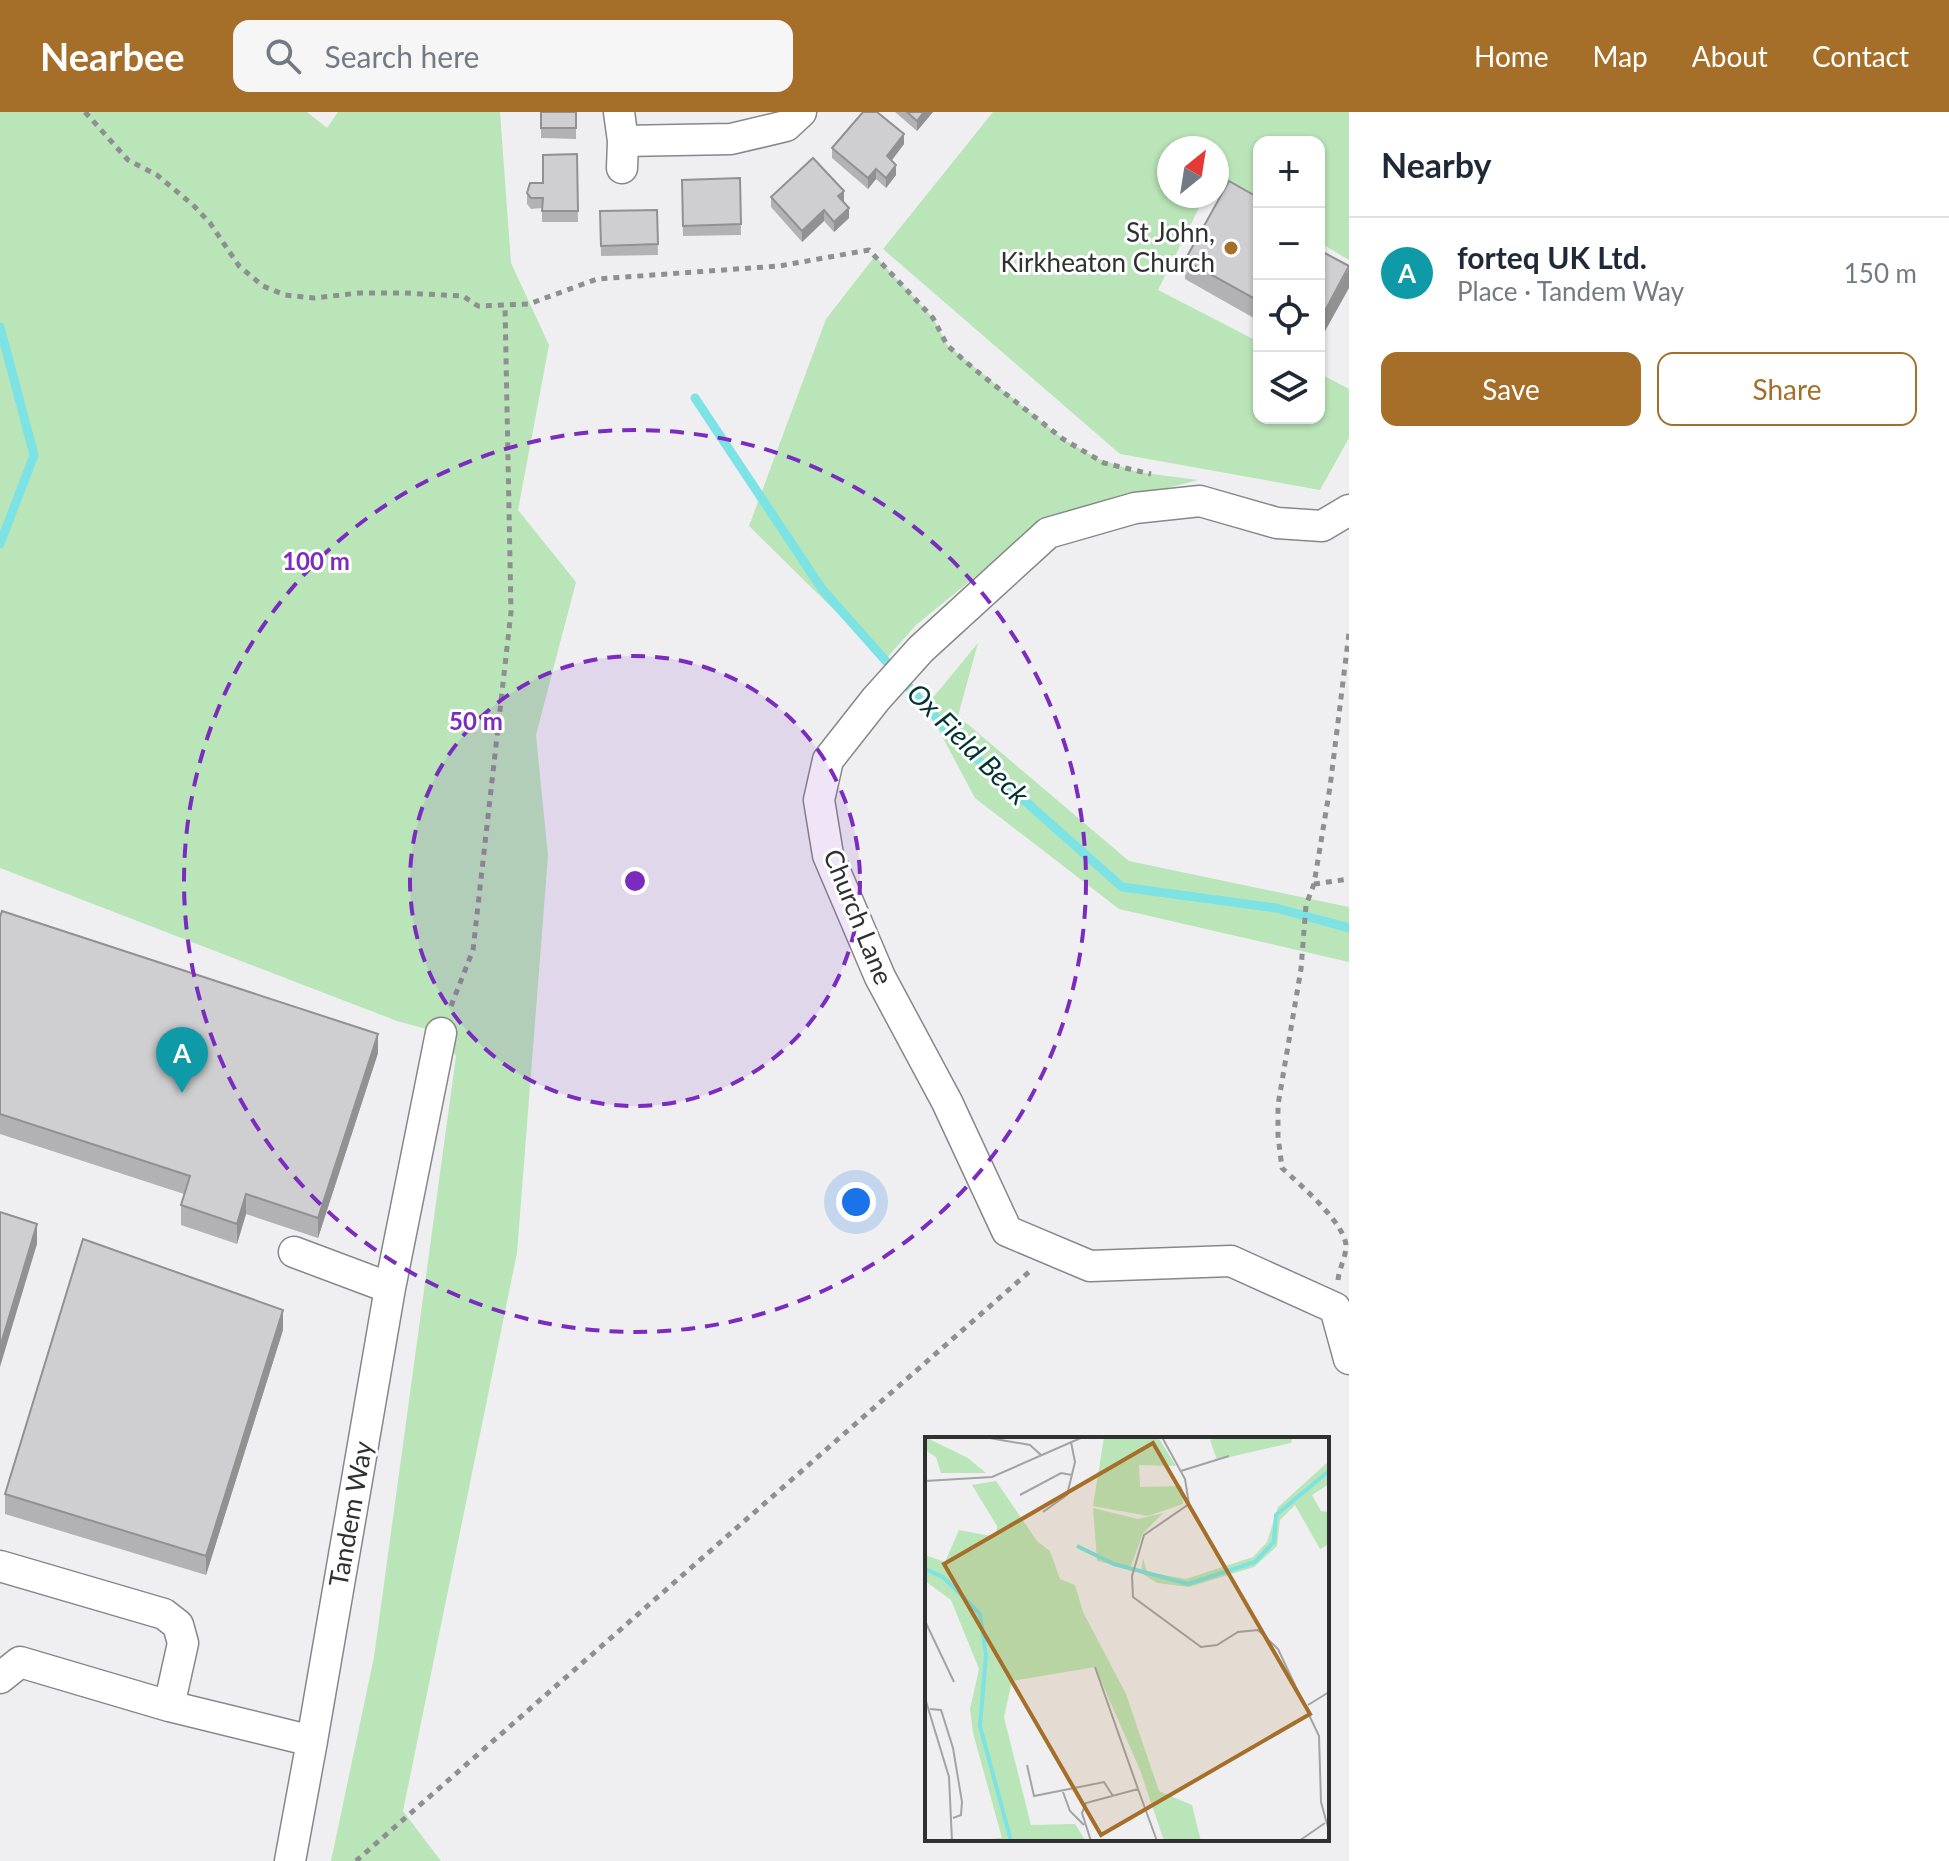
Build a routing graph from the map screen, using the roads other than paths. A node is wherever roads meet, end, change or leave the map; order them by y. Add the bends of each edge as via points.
1 (801, 112) edge
2 (621, 140) edge
3 (1349, 510) edge
4 (441, 1033) road end
5 (294, 1252) dead end
6 (390, 1288) junction
7 (1349, 1359) edge
8 (0, 1566) edge
9 (0, 1678) edge
10 (169, 1706) junction
11 (312, 1741) junction
12 (290, 1861) edge

1 - 2 street via 786,126 731,139
3 - 7 street, Church Lane via 1322,526 1277,523 1200,501 1135,508 1048,533 921,649 876,699 828,760 819,800 828,855 880,977 947,1102 1007,1231 1090,1266 1231,1261 1335,1308
4 - 6 street, Tandem Way
5 - 6 street
6 - 11 street, Tandem Way
8 - 10 street via 164,1614 178,1625 183,1643
9 - 10 street via 20,1662
10 - 11 street
11 - 12 street, Tandem Way

